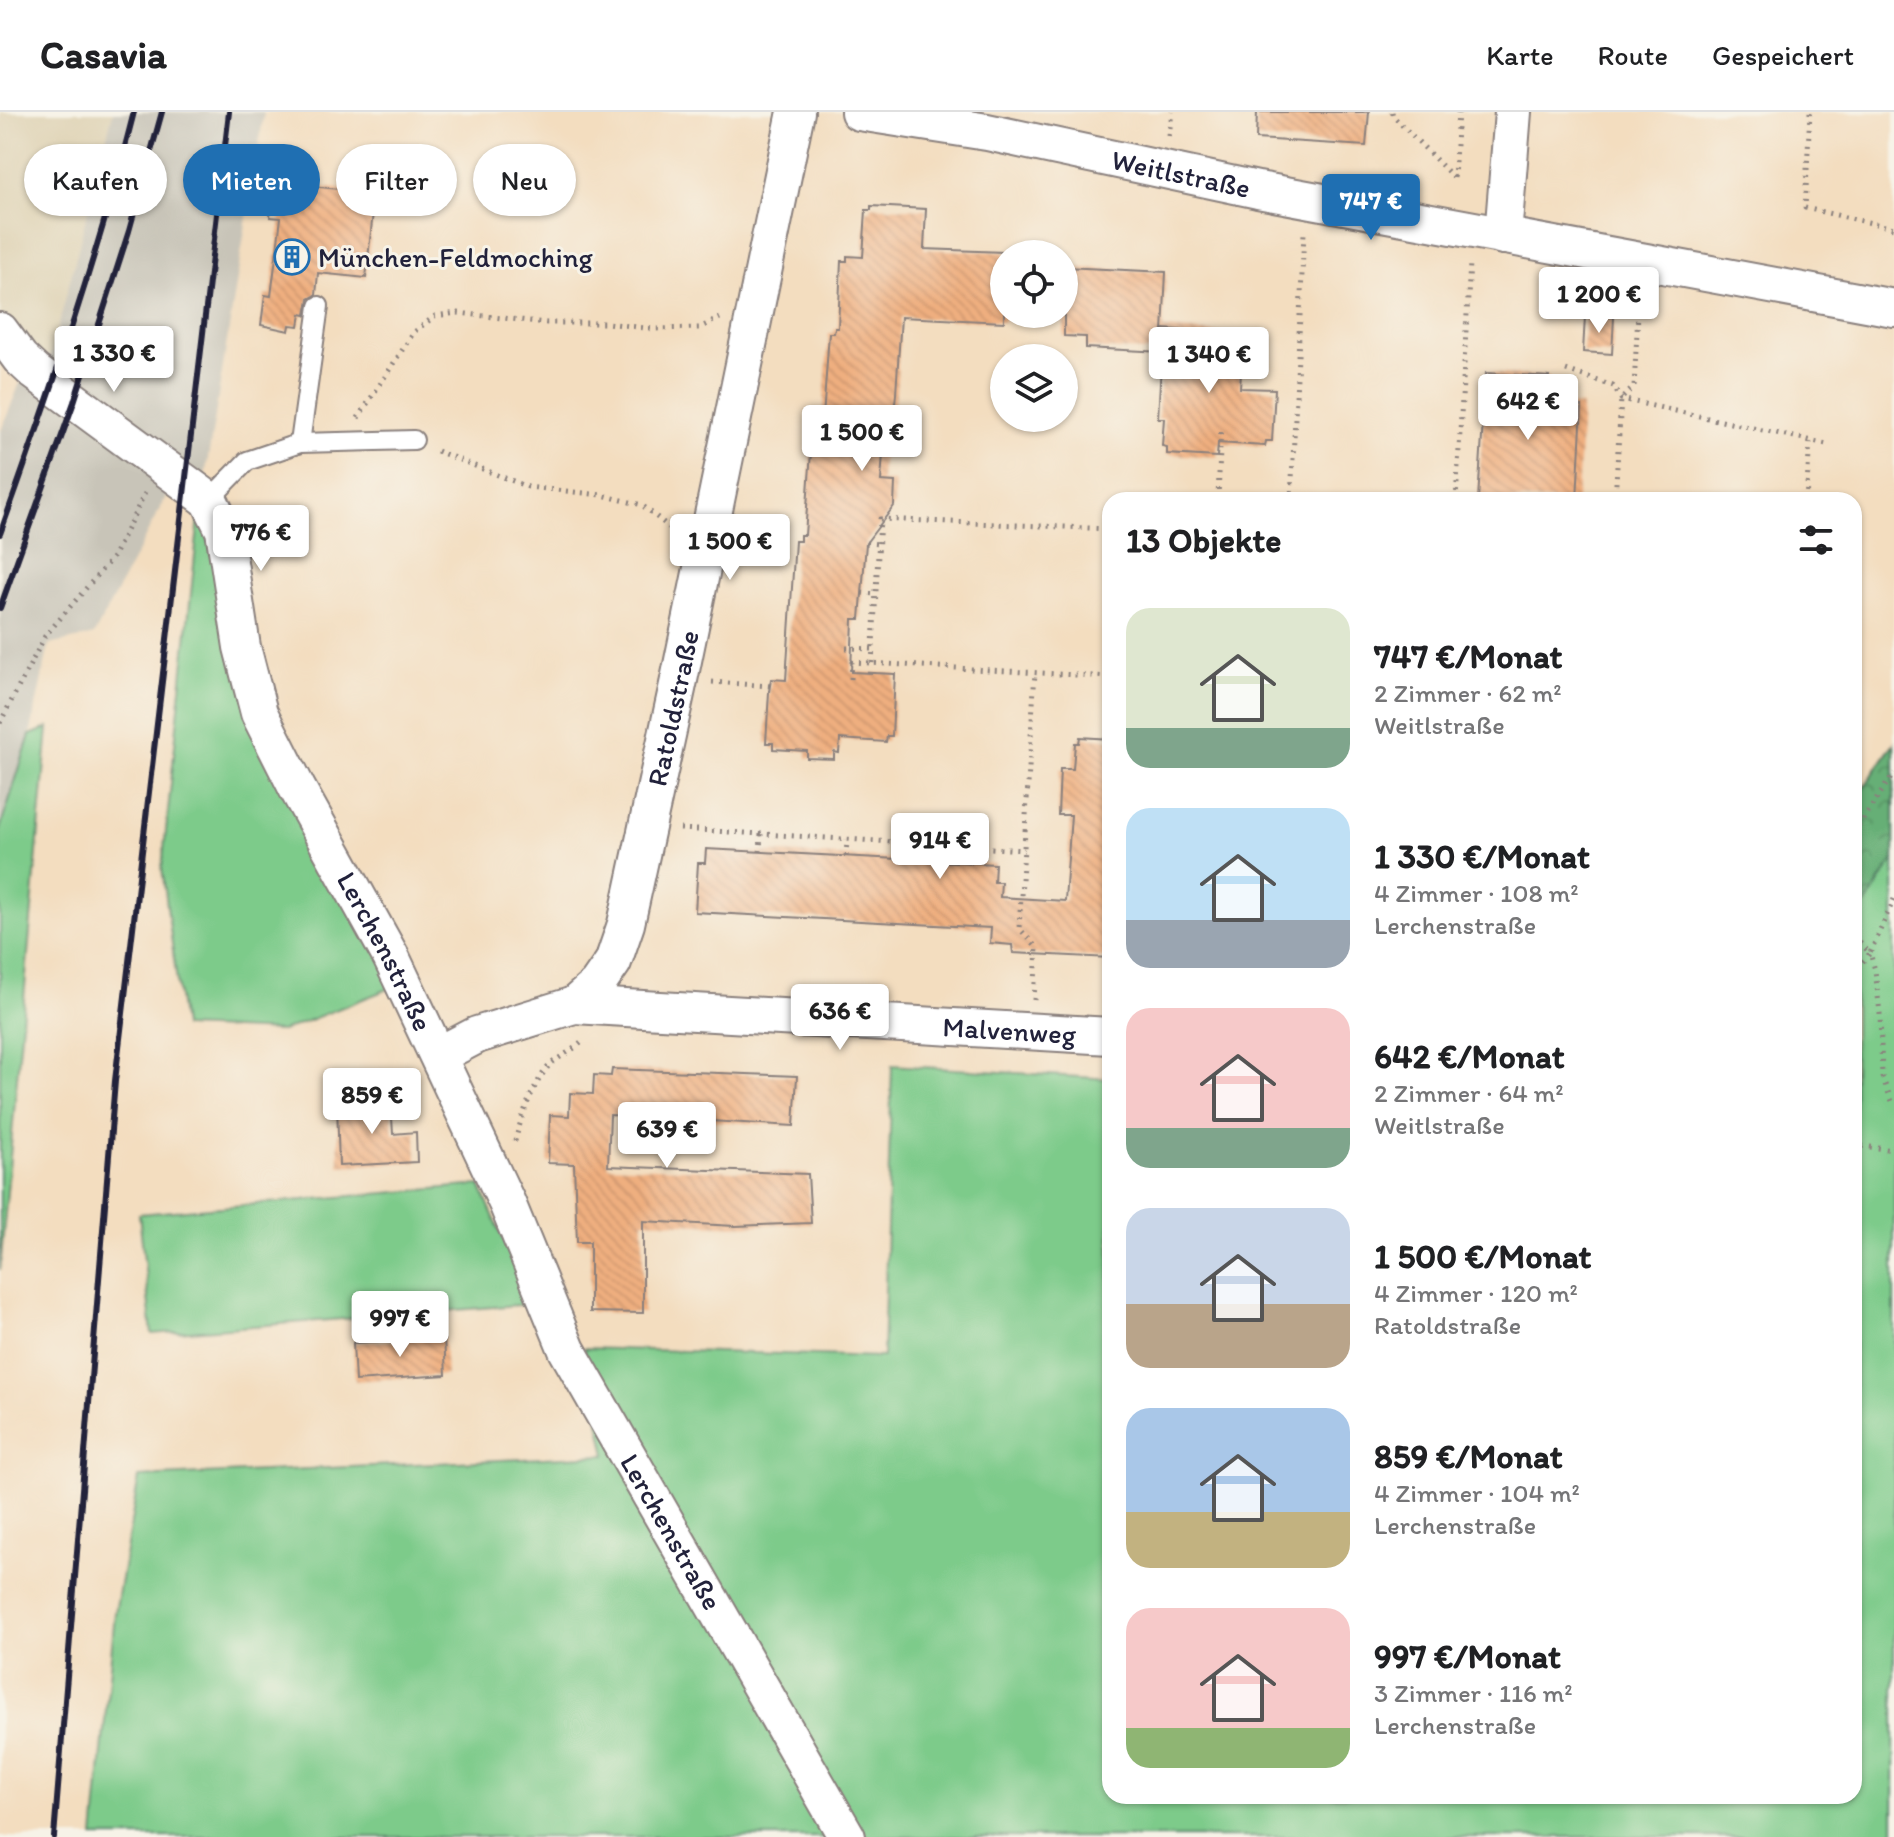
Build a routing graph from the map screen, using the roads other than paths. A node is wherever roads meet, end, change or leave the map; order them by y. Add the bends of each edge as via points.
1 (796, 112) edge
2 (859, 112) edge
3 (1513, 112) edge
4 (988, 122) edge
5 (1487, 233) junction
6 (319, 306) dead end
7 (1894, 308) edge
8 (3, 346) edge
9 (414, 440) road end
10 (300, 443) junction
11 (209, 500) junction
12 (574, 1005) junction
13 (1102, 1036) edge
14 (439, 1055) junction
15 (847, 1837) edge

1 - 12 street, Ratoldstraße via 626,924 613,962
2 - 4 street, Weitlstraße
3 - 5 street
4 - 5 street, Weitlstraße via 1258,190
5 - 7 street, Weitlstraße
6 - 10 lane
8 - 11 street
9 - 10 lane
10 - 11 lane via 247,461
11 - 14 street, Lerchenstraße via 224,530 242,647 259,713
12 - 13 street, Malvenweg
12 - 14 street, Ratoldstraße via 477,1035
14 - 15 street, Lerchenstraße via 567,1350

